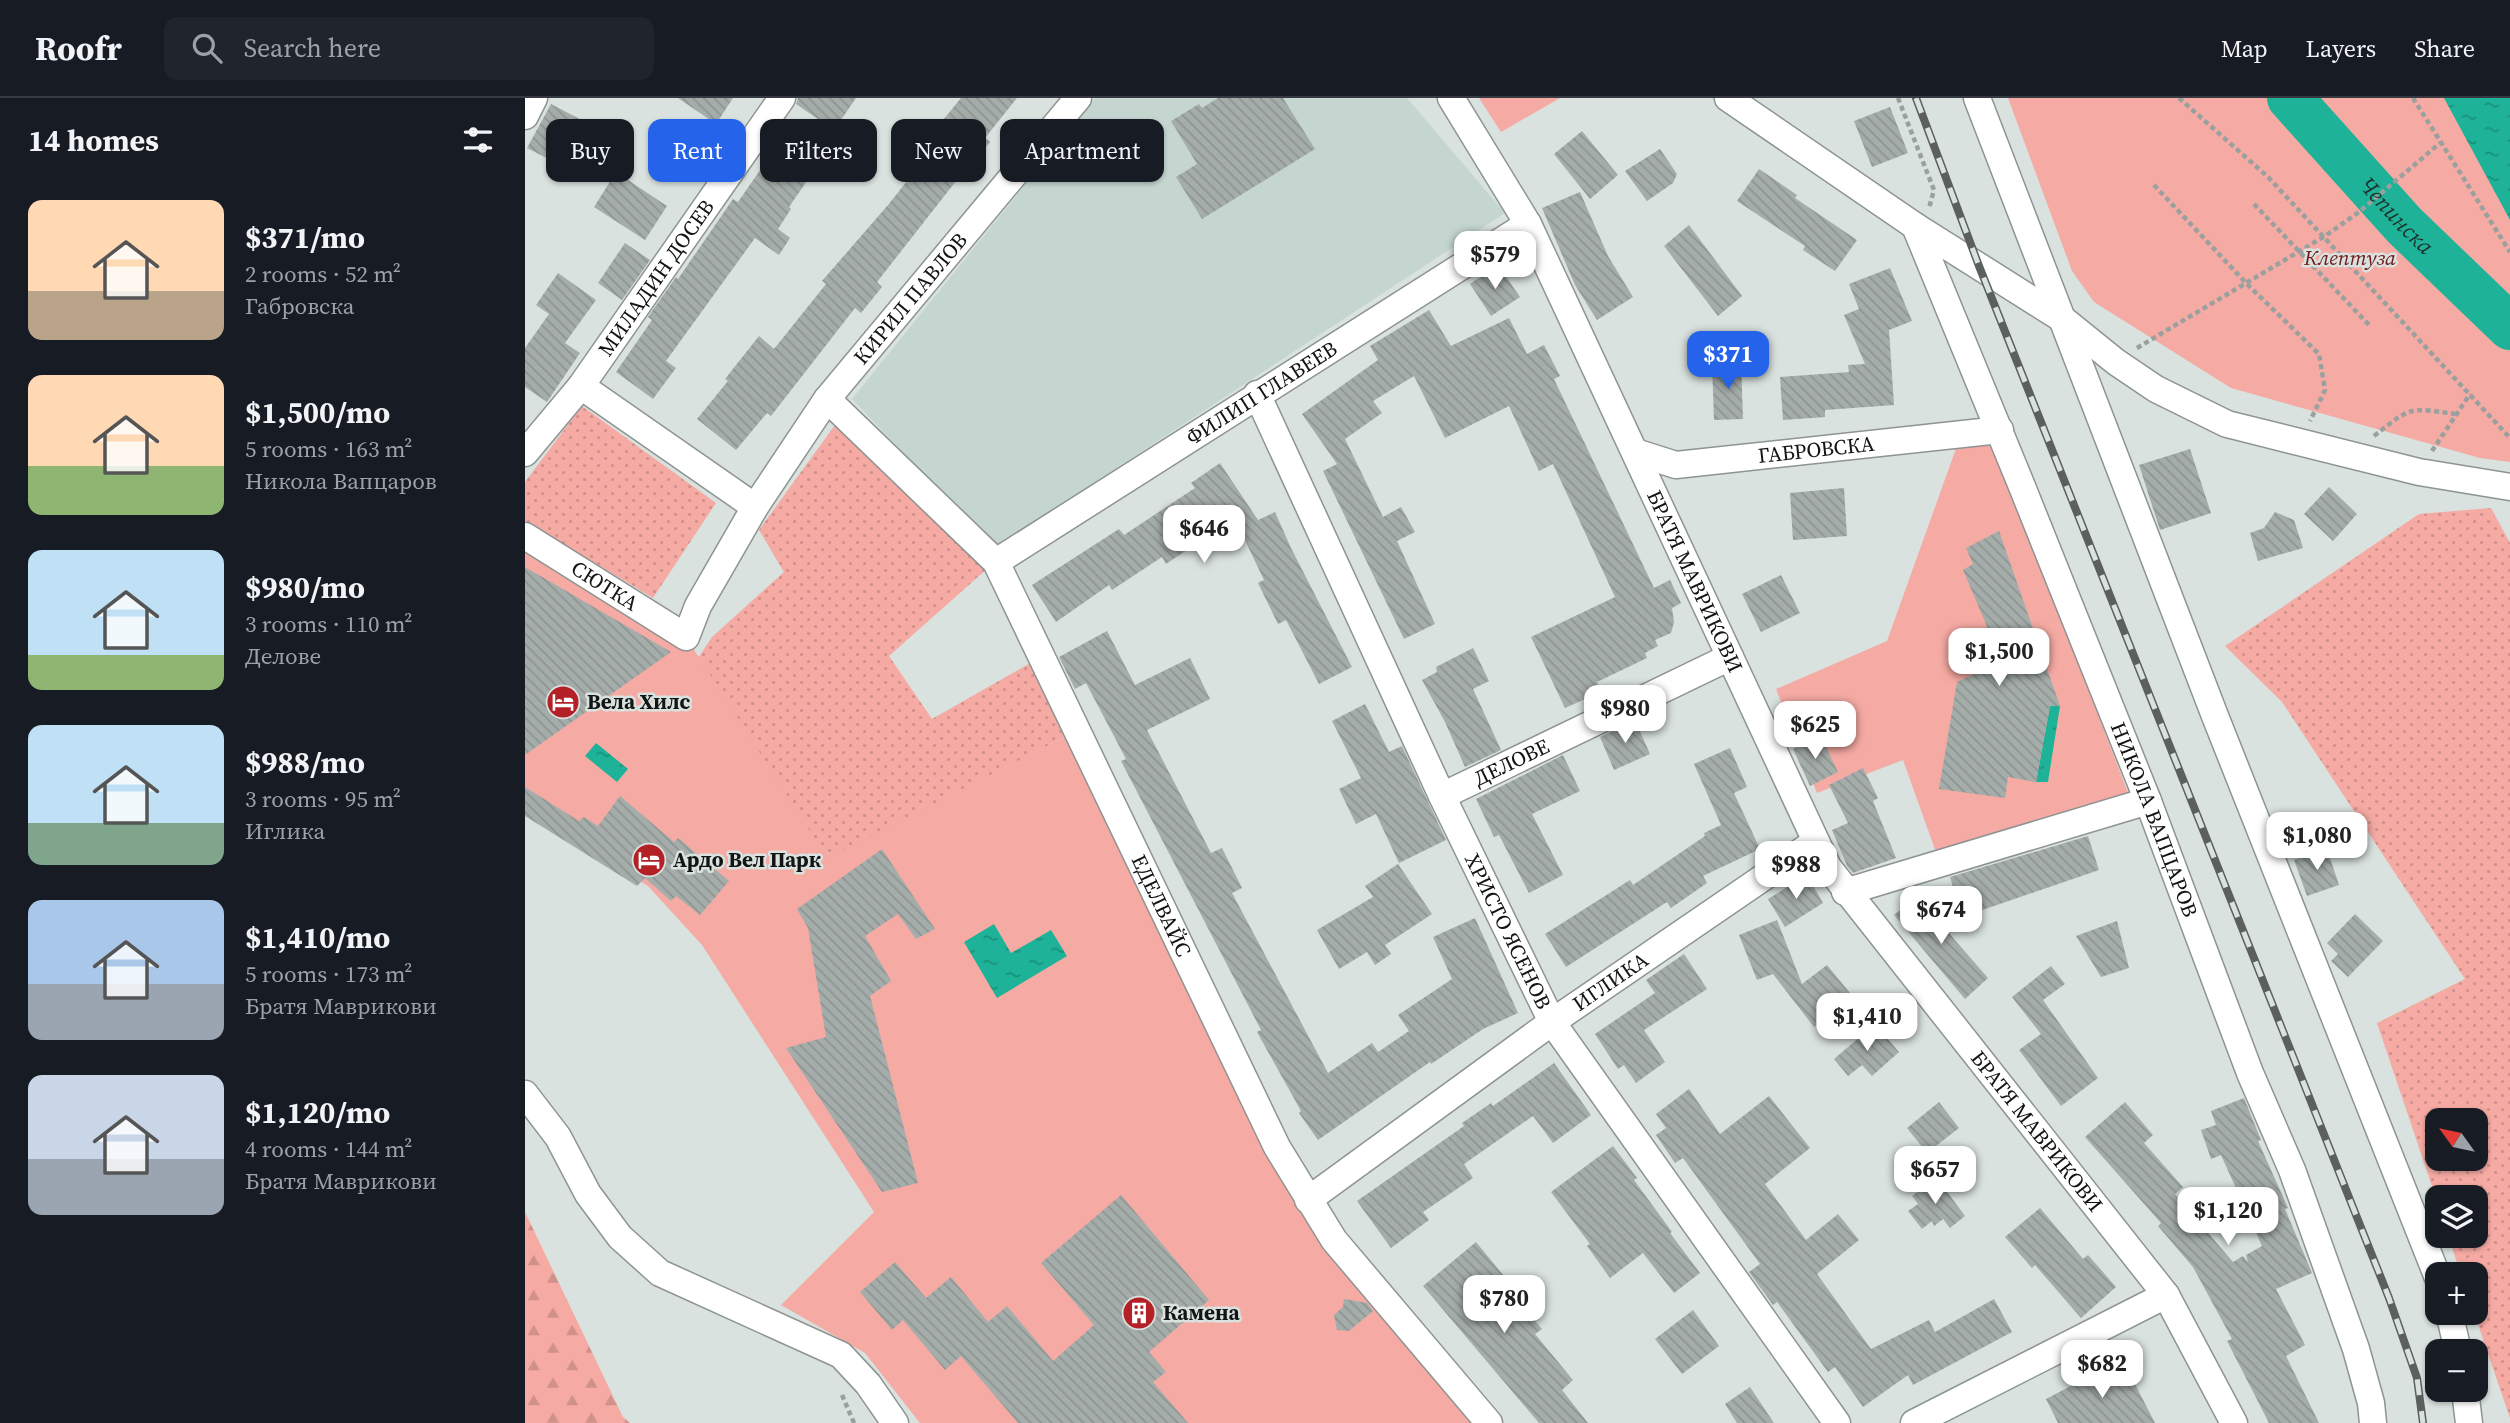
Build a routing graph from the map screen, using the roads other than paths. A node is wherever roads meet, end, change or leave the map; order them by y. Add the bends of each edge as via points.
1 (534, 98) edge
2 (782, 98) edge
3 (1078, 98) edge
4 (1451, 98) edge
5 (1728, 98) edge
6 (1977, 98) edge
7 (525, 116) edge
8 (1528, 224) junction
9 (1915, 226) junction
10 (2064, 320) junction
11 (581, 386) junction
12 (1257, 394) junction
13 (827, 398) junction
14 (2000, 430) junction
15 (1635, 452) junction
16 (525, 453) edge
17 (2510, 487) edge
18 (755, 507) junction
19 (525, 536) edge
20 (996, 562) junction
21 (686, 637) joint
22 (1730, 657) junction
23 (1442, 796) junction
24 (2148, 801) junction
25 (1815, 842) junction
26 (1845, 892) junction
27 (1552, 1022) junction
28 (525, 1094) edge
29 (1308, 1200) junction
30 (2432, 1262) edge
31 (2166, 1295) junction
32 (2466, 1402) edge
33 (895, 1423) edge
34 (1489, 1423) edge
35 (1837, 1423) edge
36 (1913, 1423) edge
37 (2234, 1423) edge
38 (2373, 1423) edge
39 (2469, 1423) edge

1 - 7 street
2 - 11 street, МИЛАДИН ДОСЕВ
3 - 13 street, КИРИЛ ПАВЛОВ
4 - 8 street, БРАТЯ МАВРИКОВИ
5 - 9 street
6 - 10 street
8 - 12 street, ФИЛИП ГЛАВЕЕВ
8 - 15 street, БРАТЯ МАВРИКОВИ
9 - 10 street
9 - 14 street, НИКОЛА ВАПЦАРОВ
10 - 17 street via 2156,389 2227,424 2419,472
10 - 30 street
11 - 16 street, МИЛАДИН ДОСЕВ
11 - 18 street
12 - 20 street, ФИЛИП ГЛАВЕЕВ
12 - 23 street, ХРИСТО ЯСЕНОВ
13 - 18 street, КИРИЛ ПАВЛОВ
13 - 20 street, ЕДЕЛВАЙС
14 - 15 street, ГАБРОВСКА via 1676,465
14 - 24 street, НИКОЛА ВАПЦАРОВ
15 - 22 street, БРАТЯ МАВРИКОВИ
18 - 21 street, КИРИЛ ПАВЛОВ via 698,606
19 - 21 street, СЮТКА
20 - 29 street, ЕДЕЛВАЙС via 1277,1147
22 - 23 street, ДЕЛОВЕ
22 - 25 street, БРАТЯ МАВРИКОВИ
23 - 27 street, ХРИСТО ЯСЕНОВ
24 - 26 street
24 - 38 street, НИКОЛА ВАПЦАРОВ via 2296,1182 2356,1349
25 - 26 street, БРАТЯ МАВРИКОВИ
25 - 27 street, ИГЛИКА
26 - 31 street, БРАТЯ МАВРИКОВИ
27 - 29 street, ИГЛИКА
27 - 35 street, ХРИСТО ЯСЕНОВ
28 - 33 street via 558,1136 589,1194 620,1237 660,1273 841,1355
29 - 34 street, ЕДЕЛВАЙС via 1333,1240
31 - 36 street
31 - 37 street, БРАТЯ МАВРИКОВИ
32 - 39 street

